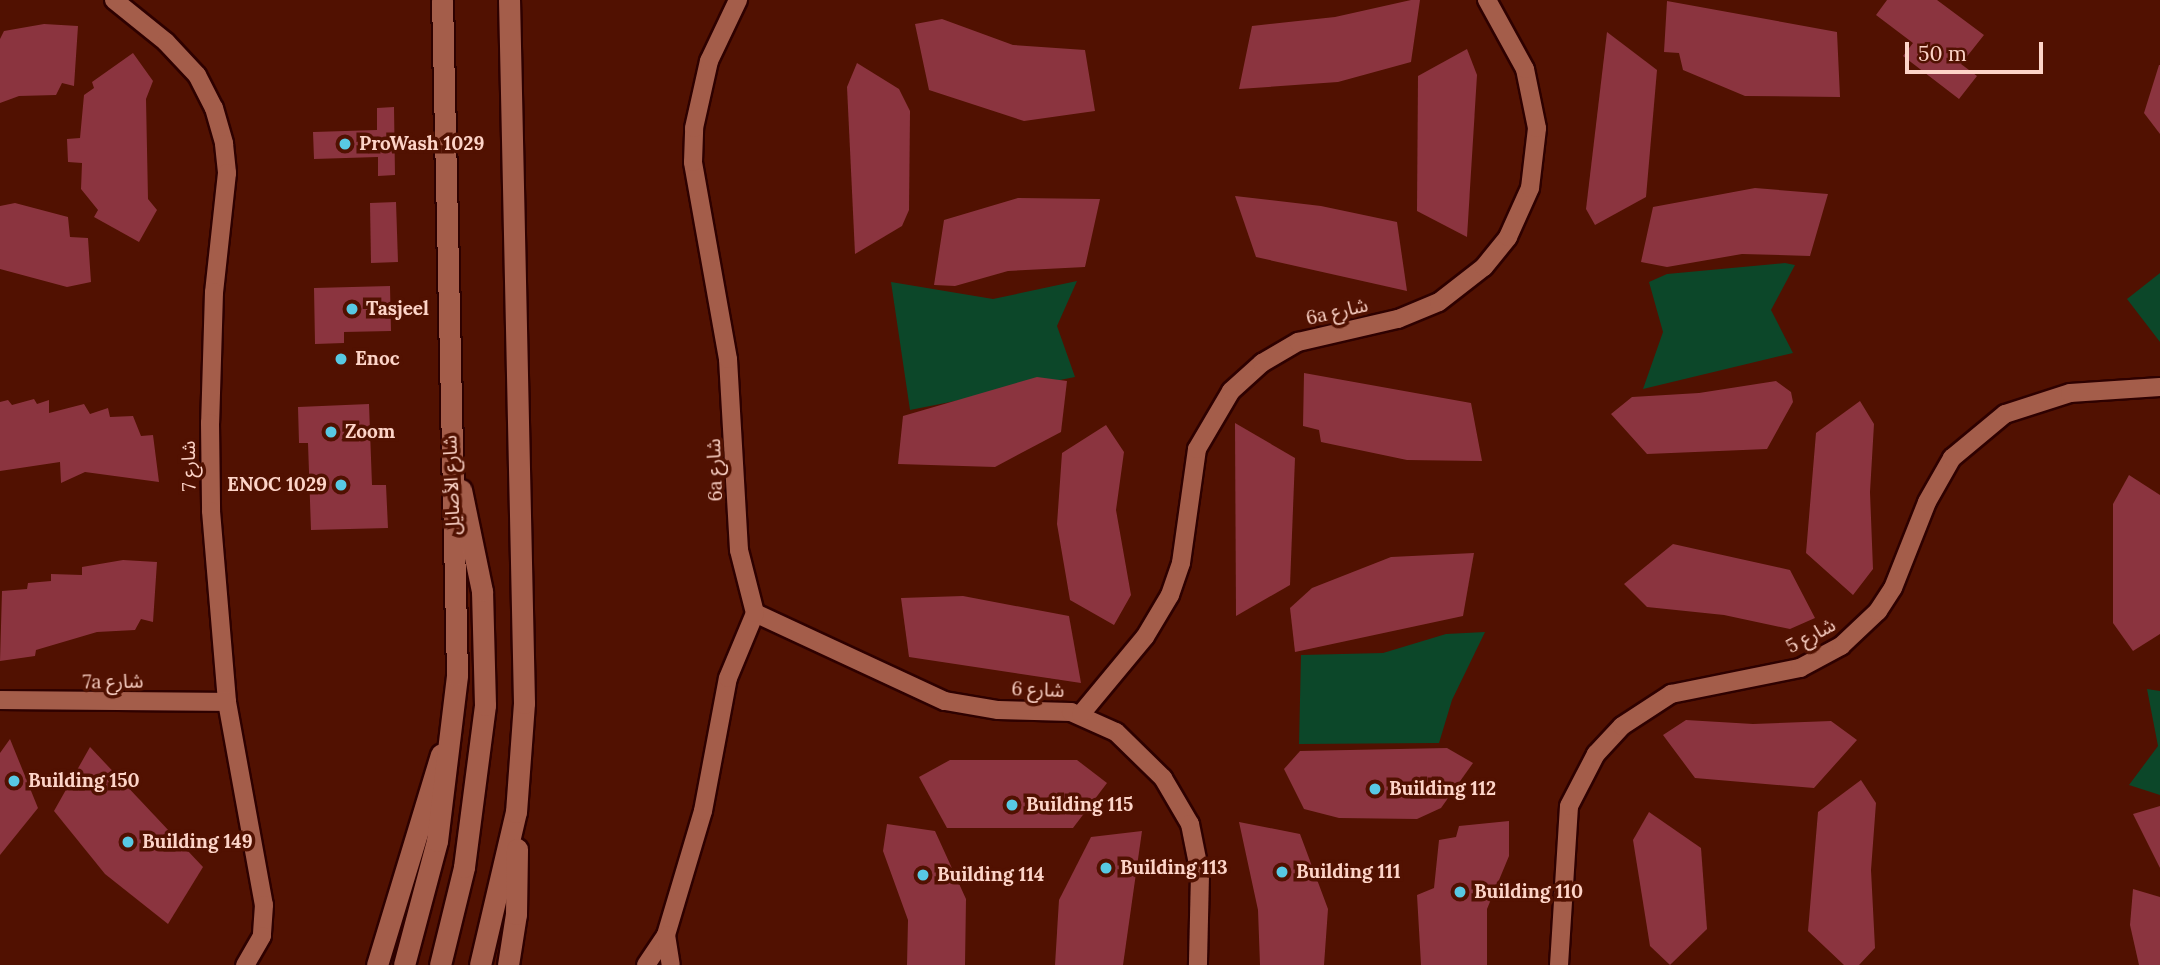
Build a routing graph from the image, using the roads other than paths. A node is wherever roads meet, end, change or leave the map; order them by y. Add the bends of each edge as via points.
1 (114, 0) edge
2 (442, 0) edge
3 (509, 0) edge
4 (738, 0) edge
5 (1487, 0) edge
6 (2160, 387) edge
7 (450, 443) junction
8 (755, 613) junction
9 (0, 701) edge
10 (228, 702) junction
11 (455, 709) junction
12 (1081, 714) junction
13 (516, 812) junction
14 (666, 935) junction
15 (245, 965) edge
16 (377, 965) edge
17 (404, 965) edge
18 (440, 965) edge
19 (480, 965) edge
20 (508, 965) edge
21 (646, 965) edge
22 (671, 965) edge
23 (1198, 965) edge
24 (1559, 965) edge

1 - 10 street, شارع 7 via 166,42 197,75 214,108 224,144 227,173 214,292 209,423 211,511
2 - 7 main road, شارع الأصايل
3 - 13 main road via 525,618
4 - 8 street, 6a شارع via 705,72 694,128 693,162 728,359 739,550
5 - 12 street, 6a شارع via 1525,69 1537,128 1530,188 1508,237 1484,267 1439,302 1398,319 1297,342 1262,363 1231,391 1197,449 1181,563 1170,595 1144,637
6 - 24 street, شارع 5 via 2070,393 2005,414 1968,441 1946,467 1893,588 1850,639 1800,668 1671,694 1622,726 1596,754 1569,806
7 - 11 main road, شارع الأصايل
7 - 18 main road via 473,540 486,644 478,782 464,867
8 - 12 street, شارع 6 via 945,701 998,710
8 - 14 street via 728,678 703,811
9 - 10 street, 7a شارع
10 - 15 street, شارع 7 via 264,905 262,936
11 - 16 main road
11 - 17 main road, شارع الأصايل via 437,841
12 - 23 street, شارع 6 via 1116,732 1163,779 1184,812 1199,860
13 - 19 main road
13 - 20 main road via 518,887
14 - 21 street
14 - 22 street

